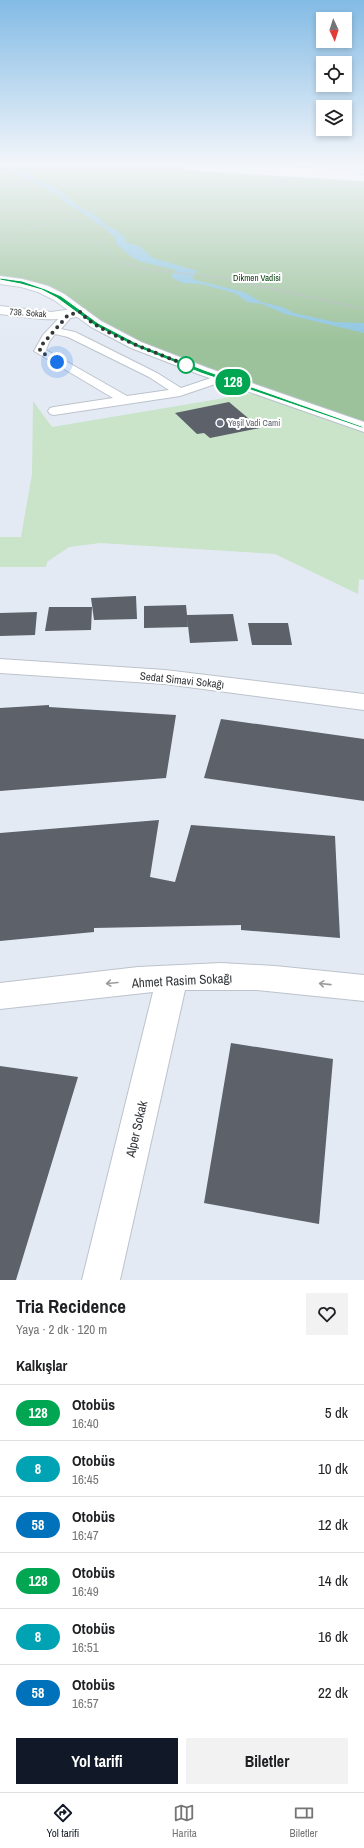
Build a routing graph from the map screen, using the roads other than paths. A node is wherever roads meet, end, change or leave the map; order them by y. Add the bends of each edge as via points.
1 (0, 280) edge
2 (0, 310) edge
3 (74, 313) junction
4 (54, 331) junction
5 (223, 378) junction
6 (180, 392) junction
7 (125, 400) junction
8 (54, 411) dead end
9 (364, 427) edge
10 (0, 666) edge
11 (364, 702) edge
12 (172, 978) junction
13 (364, 988) edge
14 (0, 996) edge
15 (101, 1280) edge

1 - 3 street via 22,283 59,297
2 - 3 street, 738. Sokak
3 - 4 lane
3 - 5 street via 136,345
4 - 6 lane via 71,334 153,375
4 - 7 lane via 41,343 40,351
5 - 6 lane
5 - 9 street
6 - 7 lane
7 - 8 lane
10 - 11 street, Sedat Simavi Sokağı via 165,677
13 -> 12 street, Ahmet Rasim Sokağı via 281,979 222,976
12 -> 14 street, Ahmet Rasim Sokağı
12 - 15 street, Alper Sokak

